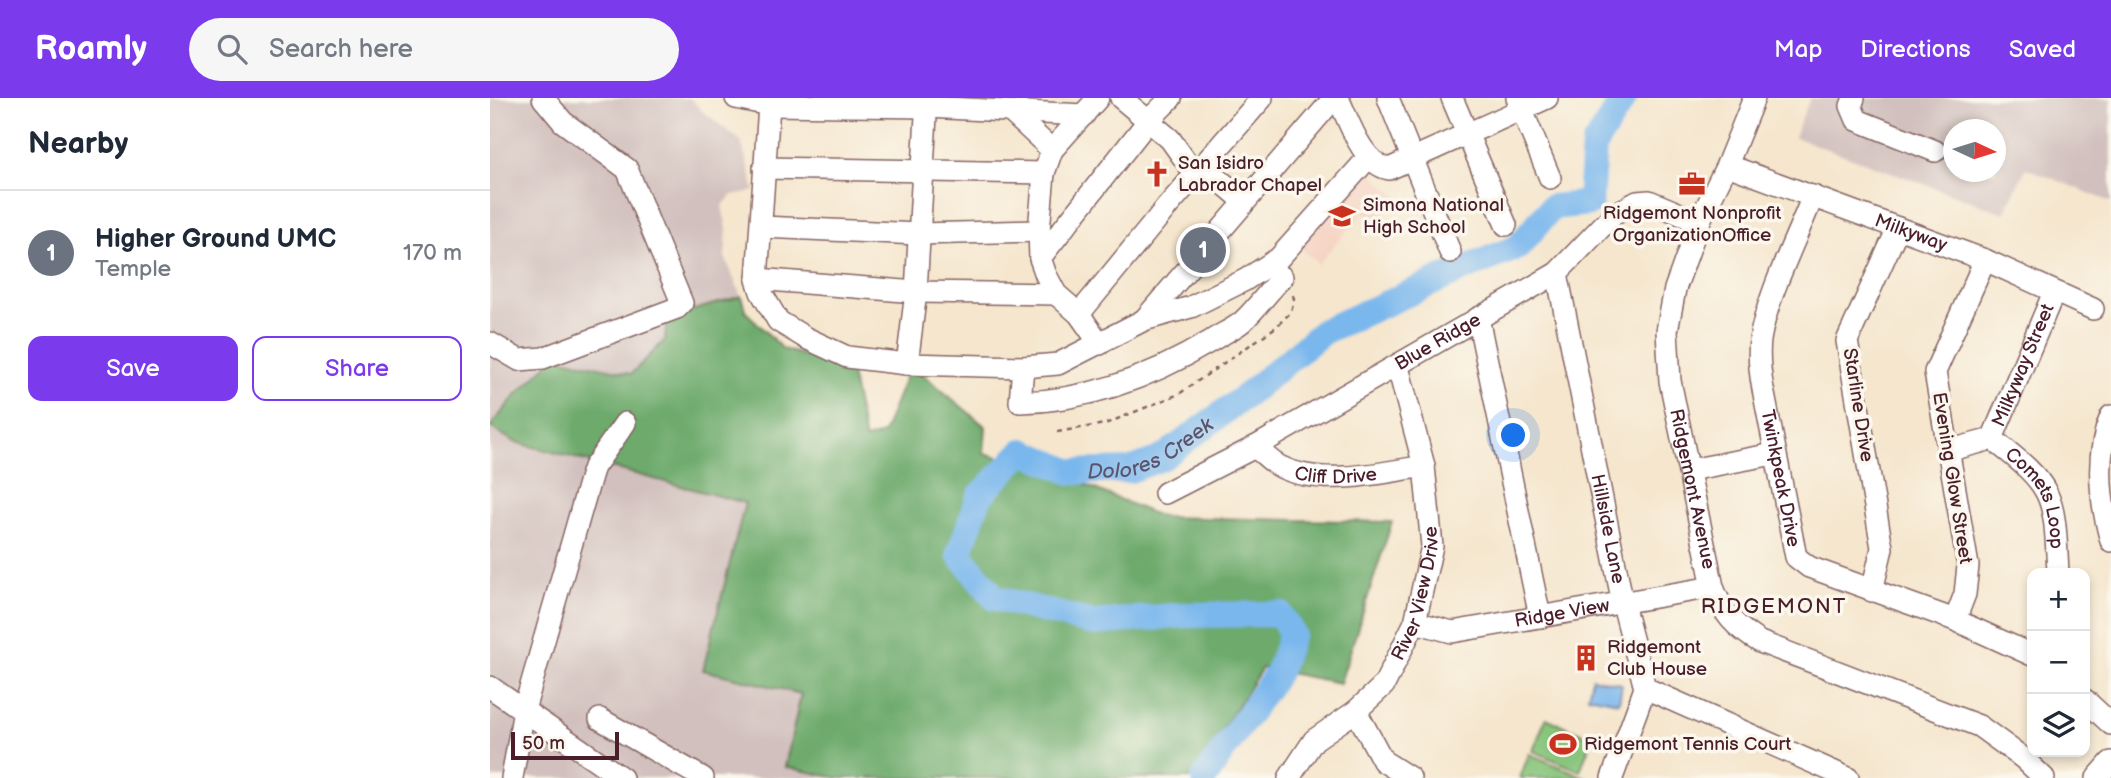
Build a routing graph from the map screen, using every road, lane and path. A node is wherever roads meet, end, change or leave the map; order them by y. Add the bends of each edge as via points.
1 (543, 98) edge
2 (736, 98) edge
3 (1121, 98) edge
4 (1171, 98) edge
5 (1262, 98) edge
6 (1336, 98) edge
7 (1388, 98) edge
8 (1452, 98) edge
9 (1547, 98) edge
10 (1754, 98) edge
11 (1854, 98) edge
12 (837, 102) edge
13 (927, 102) edge
14 (983, 104) edge
15 (1519, 104) edge
16 (769, 105) junction
17 (1041, 106) edge
18 (1091, 106) edge
19 (1012, 112) junction
20 (1148, 121) junction
21 (1468, 134) junction
22 (1052, 150) junction
23 (1934, 151) dead end
24 (1368, 158) junction
25 (1413, 158) junction
26 (1727, 165) junction
27 (1197, 167) junction
28 (764, 168) junction
29 (923, 169) junction
30 (1044, 173) junction
31 (1550, 178) dead end
32 (1813, 196) junction
33 (1244, 201) junction
34 (1699, 222) junction
35 (1506, 225) dead end
36 (762, 227) junction
37 (1898, 228) junction
38 (1039, 231) junction
39 (919, 234) junction
40 (1450, 252) dead end
41 (1040, 258) junction
42 (1985, 260) junction
43 (1557, 273) junction
44 (1282, 277) dead end
45 (757, 279) junction
46 (916, 292) junction
47 (2054, 292) junction
48 (1056, 294) junction
49 (2093, 309) dead end
50 (1079, 314) junction
51 (1478, 318) junction
52 (1143, 320) junction
53 (490, 343) edge
54 (1100, 344) junction
55 (907, 364) junction
56 (1023, 367) junction
57 (1398, 367) junction
58 (2111, 416) edge
59 (625, 423) dead end
60 (1992, 439) junction
61 (1255, 447) junction
62 (1947, 451) junction
63 (1774, 454) junction
64 (1424, 466) junction
65 (1689, 470) junction
66 (1165, 493) dead end
67 (2111, 541) edge
68 (2057, 568) edge
69 (1713, 587) junction
70 (1872, 591) junction
71 (1623, 604) junction
72 (1540, 617) junction
73 (1955, 620) junction
74 (1415, 622) junction
75 (2027, 653) edge
76 (490, 687) edge
77 (1645, 688) junction
78 (2090, 705) edge
79 (524, 710) junction
80 (1356, 710) junction
81 (600, 719) dead end
82 (2111, 724) edge
83 (2111, 762) edge
84 (1378, 769) edge
85 (1614, 777) edge
86 (512, 778) edge
87 (622, 778) edge
88 (703, 778) edge
89 (1289, 778) edge
90 (1410, 778) edge
91 (1848, 778) edge
92 (2044, 778) edge
93 (2096, 778) edge

1 - 53 street via 563,122 627,169 682,303 543,358 519,360
2 - 16 street
3 - 20 street
4 - 20 street
5 - 27 street
6 - 24 street
6 - 33 street
7 - 25 street
8 - 21 street
9 - 15 street
10 - 26 street, Ridgemont Avenue
11 - 23 street via 1857,120
12 - 13 street
12 - 16 street
13 - 14 street
13 - 29 street
14 - 19 street
15 - 21 street
15 - 31 street
16 - 28 street
17 - 18 street
17 - 19 street
18 - 22 street
19 - 22 street
20 - 27 street
20 - 41 street
21 - 25 street
21 - 35 street
22 - 30 street
24 - 25 street via 1389,169
24 - 52 street via 1279,258 1191,307
25 - 40 street
26 - 32 street, Milkyway
26 - 34 street, Ridgemont Avenue
27 - 33 street
27 - 50 street
28 - 29 street
28 - 36 street
29 - 30 street
29 - 39 street
30 - 38 street
32 - 37 street, Milkyway
32 - 63 street, Twinkpeak Drive via 1760,342
33 - 52 street
34 - 43 street, Blue Ridge via 1649,201 1637,202 1613,215
34 - 65 street, Ridgemont Avenue via 1675,289 1667,331 1670,382
36 - 39 street
36 - 45 street
37 - 42 street, Milkyway
37 - 70 street, Starline Drive via 1847,341 1882,548
38 - 39 street
38 - 41 street
39 - 46 street
41 - 48 street
42 - 47 street, Milkyway
42 - 62 street, Evening Glow Street via 1934,372
43 - 51 street, Blue Ridge
43 - 71 street, Hillside Lane
44 - 56 street via 1241,322 1180,359 1101,390 1056,401 1020,402
45 - 46 street
45 - 55 street via 778,321 806,338 847,357
46 - 48 street
46 - 55 street
47 - 49 street, Milkyway
47 - 60 street, Milkyway Street
48 - 50 street
50 - 54 street
51 - 57 street, Blue Ridge
51 - 72 street
52 - 54 street
54 - 56 street via 1058,365
55 - 56 street
57 - 61 street, Blue Ridge
57 - 64 street, River View Drive
58 - 67 street via 2101,476
59 - 79 street via 594,467
60 - 62 street, Comets Loop
60 - 68 street, Comets Loop via 2046,488 2055,518
61 - 64 street, Cliff Drive via 1281,467 1317,476 1357,477
61 - 66 street, Blue Ridge
62 - 73 street, Evening Glow Street via 1968,566 1965,594
63 - 65 street
63 - 70 street, Twinkpeak Drive via 1796,557 1809,567
64 - 74 street, River View Drive via 1432,546
65 - 69 street, Ridgemont Avenue
69 - 71 street, Ridge View
69 - 92 street, Ridgemont Avenue via 1728,618 1760,642 1979,726
70 - 73 street, Twinkpeak Drive
71 - 72 street, Ridge View
71 - 77 street, Hillside Lane
72 - 74 street, Ridge View via 1452,632
73 - 75 street, Twinkpeak Drive
74 - 80 street, River View Drive via 1384,685
76 - 79 street
77 - 85 street
77 - 91 street
78 - 82 street
79 - 86 street
79 - 87 street
80 - 84 street
80 - 89 street, River View Drive via 1314,740
81 - 88 street
83 - 93 street
84 - 90 street

